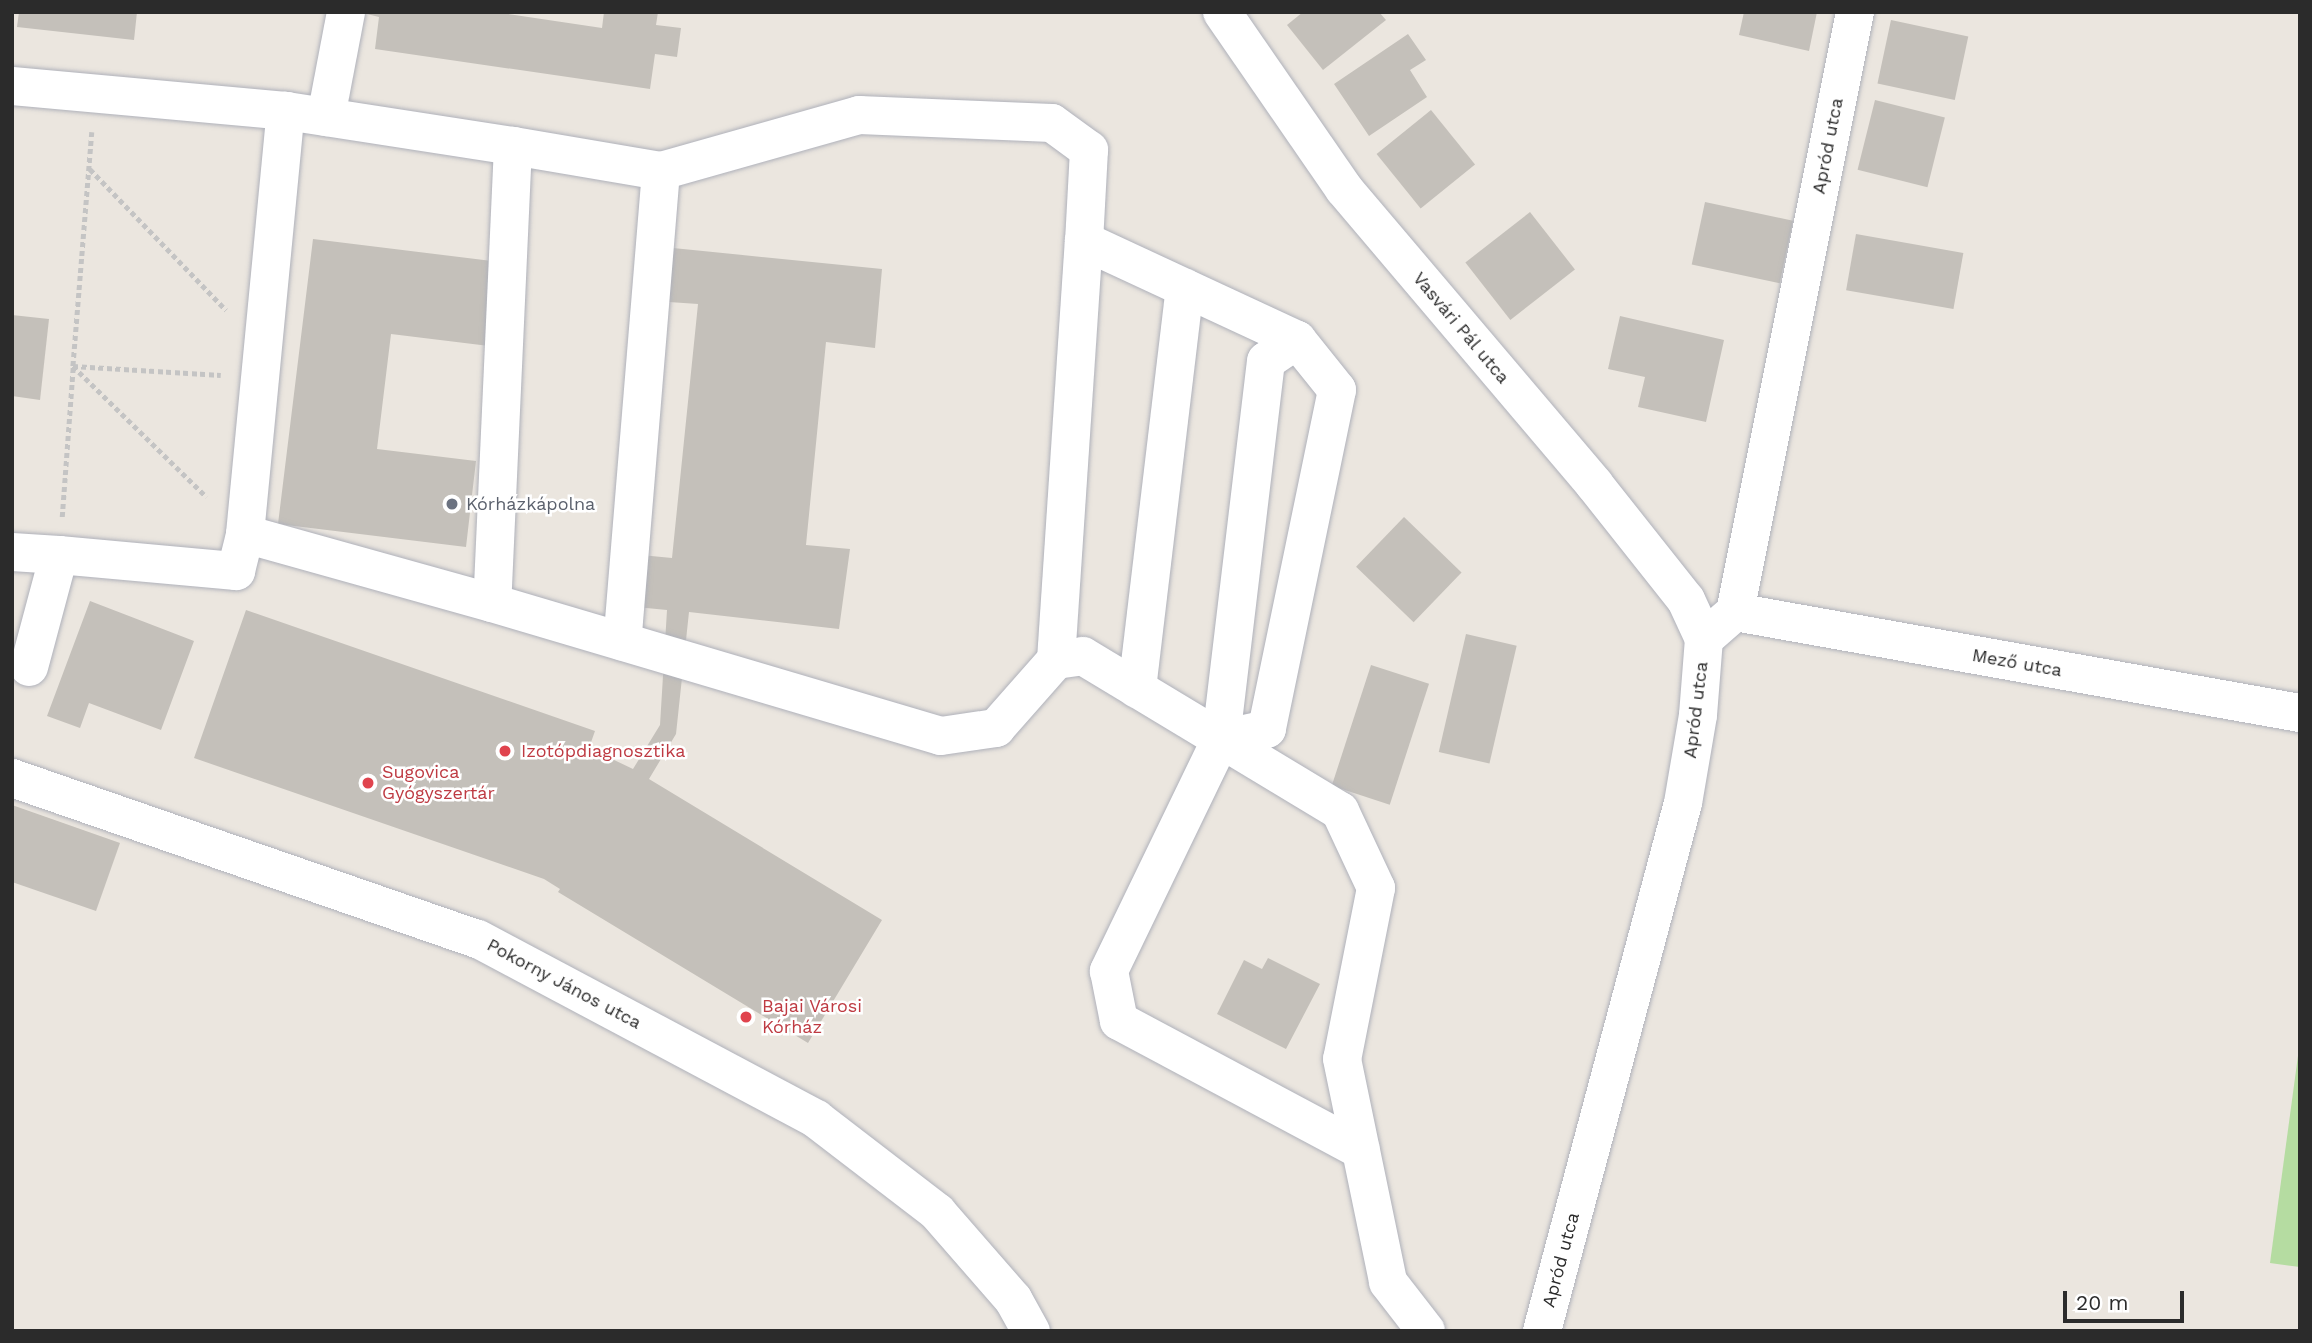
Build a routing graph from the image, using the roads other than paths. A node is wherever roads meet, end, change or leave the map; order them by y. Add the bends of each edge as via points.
1 (346, 12) edge
2 (1222, 12) edge
3 (1855, 12) edge
4 (12, 86) edge
5 (286, 111) junction
6 (326, 117) junction
7 (513, 146) junction
8 (661, 171) junction
9 (1084, 242) junction
10 (1185, 288) junction
11 (1297, 340) junction
12 (246, 534) junction
13 (12, 552) edge
14 (59, 555) junction
15 (492, 603) junction
16 (1735, 612) junction
17 (1704, 639) junction
18 (622, 641) junction
19 (1056, 660) junction
20 (29, 667) dead end
21 (1137, 689) junction
22 (2300, 713) edge
23 (1221, 739) junction
24 (12, 778) edge
25 (1360, 1150) junction
26 (1031, 1331) edge
27 (1426, 1331) edge
28 (1542, 1331) edge

1 - 6 street
2 - 17 street, Vasvári Pál utca via 1344,189 1594,484 1686,600
3 - 16 street, Apród utca
4 - 5 street
5 - 6 street
5 - 12 street
6 - 7 street
7 - 8 street
7 - 15 street
8 - 9 street via 859,115 1052,123 1089,150
8 - 18 street
9 - 10 street
9 - 19 street
10 - 11 street
10 - 21 street
11 - 23 street via 1266,361
11 - 23 street via 1337,390 1267,729
12 - 14 street via 236,571
12 - 15 street
13 - 14 street
14 - 20 street
15 - 18 street
16 - 17 street, Apród utca
16 - 22 street, Mező utca
17 - 28 street, Apród utca via 1699,715 1683,803
18 - 19 street via 941,736 996,727
19 - 21 street via 1083,656
21 - 23 street
23 - 25 street via 1340,811 1376,888 1342,1059
23 - 25 street via 1109,971 1119,1021
24 - 26 street, Pokorny János utca via 478,939 816,1119 937,1212 1013,1299
25 - 27 street via 1388,1282

